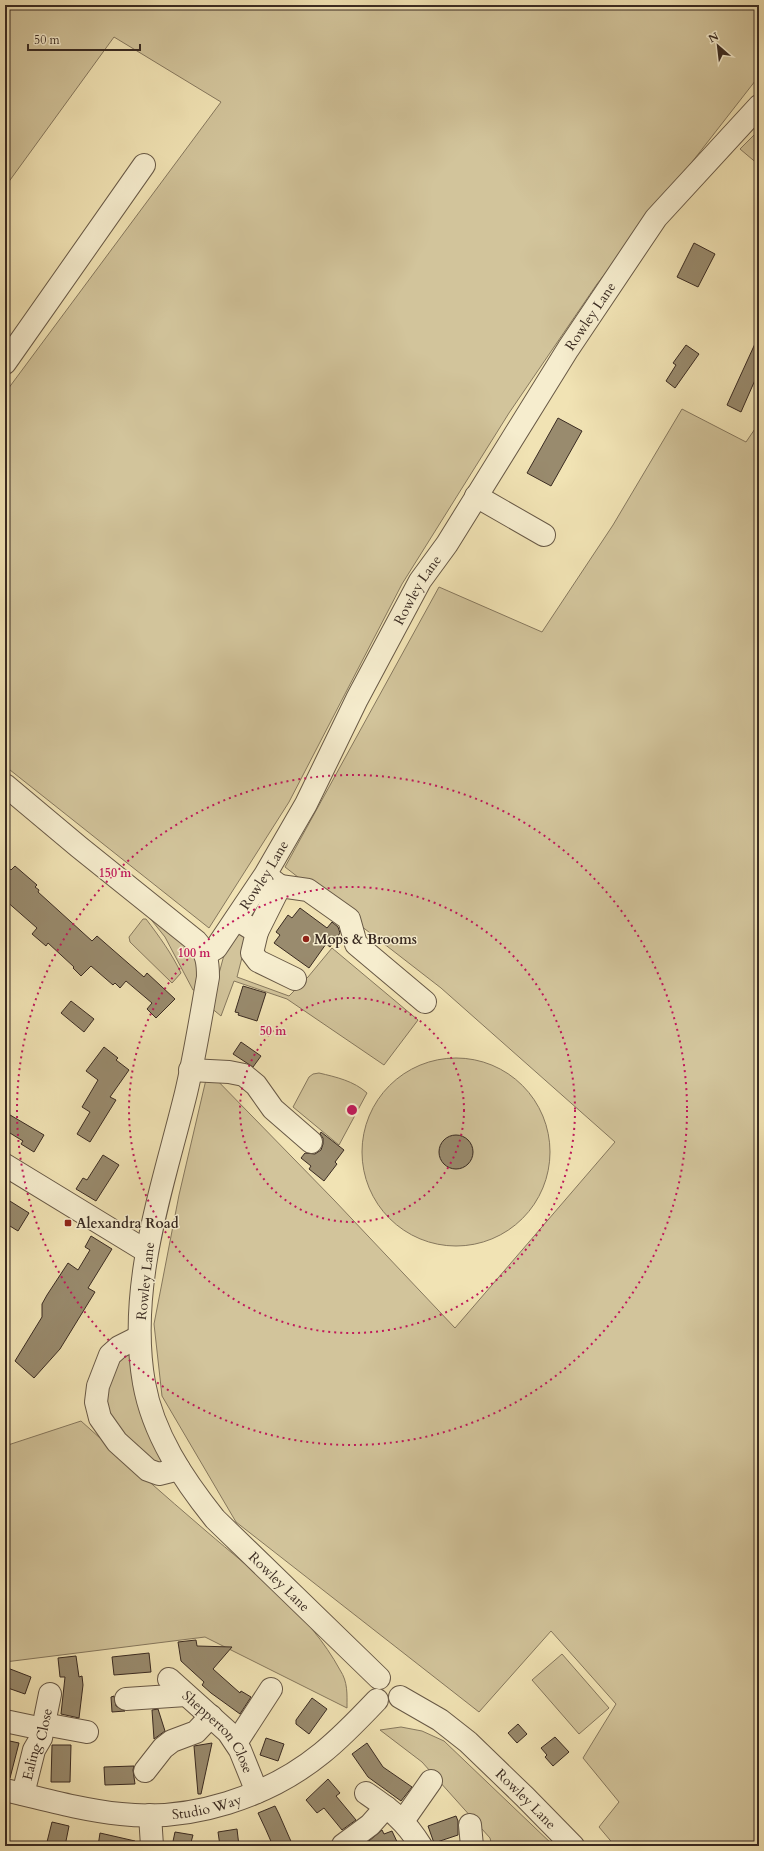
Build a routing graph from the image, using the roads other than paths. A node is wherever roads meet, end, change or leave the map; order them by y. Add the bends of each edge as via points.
1 (759, 106) edge
2 (144, 165) dead end
3 (5, 363) edge
4 (476, 496) junction
5 (544, 535) dead end
6 (5, 785) edge
7 (272, 880) junction
8 (236, 919) junction
9 (257, 932) junction
10 (206, 954) junction
11 (295, 979) dead end
12 (425, 1002) dead end
13 (190, 1070) junction
14 (311, 1142) dead end
15 (5, 1166) edge
16 (146, 1251) junction
17 (139, 1338) junction
18 (179, 1470) junction
19 (379, 1678) junction
20 (169, 1679) dead end
21 (271, 1689) dead end
22 (50, 1694) dead end
23 (186, 1694) junction
24 (400, 1697) junction
25 (126, 1699) dead end
26 (377, 1700) junction
27 (211, 1716) junction
28 (5, 1721) edge
29 (43, 1726) junction
30 (87, 1732) dead end
31 (236, 1743) junction
32 (145, 1771) dead end
33 (432, 1781) dead end
34 (14, 1792) edge
35 (257, 1792) junction
36 (366, 1793) dead end
37 (386, 1807) junction
38 (150, 1815) junction
39 (403, 1821) junction
40 (344, 1845) edge
41 (152, 1846) edge
42 (421, 1846) edge
43 (573, 1846) edge

1 - 4 street, Rowley Lane via 656,218 568,349
2 - 3 street
4 - 5 street
4 - 7 street, Rowley Lane via 447,544 420,581 357,698
6 - 10 street via 196,941
7 - 8 street, Rowley Lane
7 - 9 street
7 - 12 street via 308,890 349,919 356,944
8 - 9 street
8 - 10 street, Rowley Lane via 216,948
9 - 11 street via 252,953 258,961
10 - 13 street, Rowley Lane via 208,977
13 - 14 street via 244,1075 256,1085 273,1109
13 - 16 street, Rowley Lane
15 - 16 street
16 - 17 street, Rowley Lane
17 - 18 street, Rowley Lane via 144,1384 153,1417
17 - 18 street via 119,1346 110,1355 98,1386 96,1402 100,1418 117,1442 148,1470 159,1474
18 - 19 street, Rowley Lane via 215,1519
19 - 24 street via 388,1675 397,1679 402,1688
19 - 26 street via 372,1688
20 - 23 street, Shepperton Close
21 - 31 street
22 - 29 street, Ealing Close
23 - 25 street
23 - 27 street, Shepperton Close
24 - 26 street via 389,1704
24 - 43 street, Rowley Lane via 440,1720 468,1742
26 - 35 street, Studio Way via 348,1731 321,1754 286,1778
27 - 31 street, Shepperton Close
27 - 32 street via 196,1732 172,1741 163,1748
28 - 29 street
29 - 30 street
29 - 34 street, Ealing Close via 41,1738
31 - 35 street, Shepperton Close
33 - 39 street
34 - 38 street, Studio Way via 92,1810 122,1815
35 - 38 street, Studio Way via 200,1810
36 - 37 street
37 - 39 street
37 - 40 street via 370,1825
38 - 41 street
39 - 42 street

